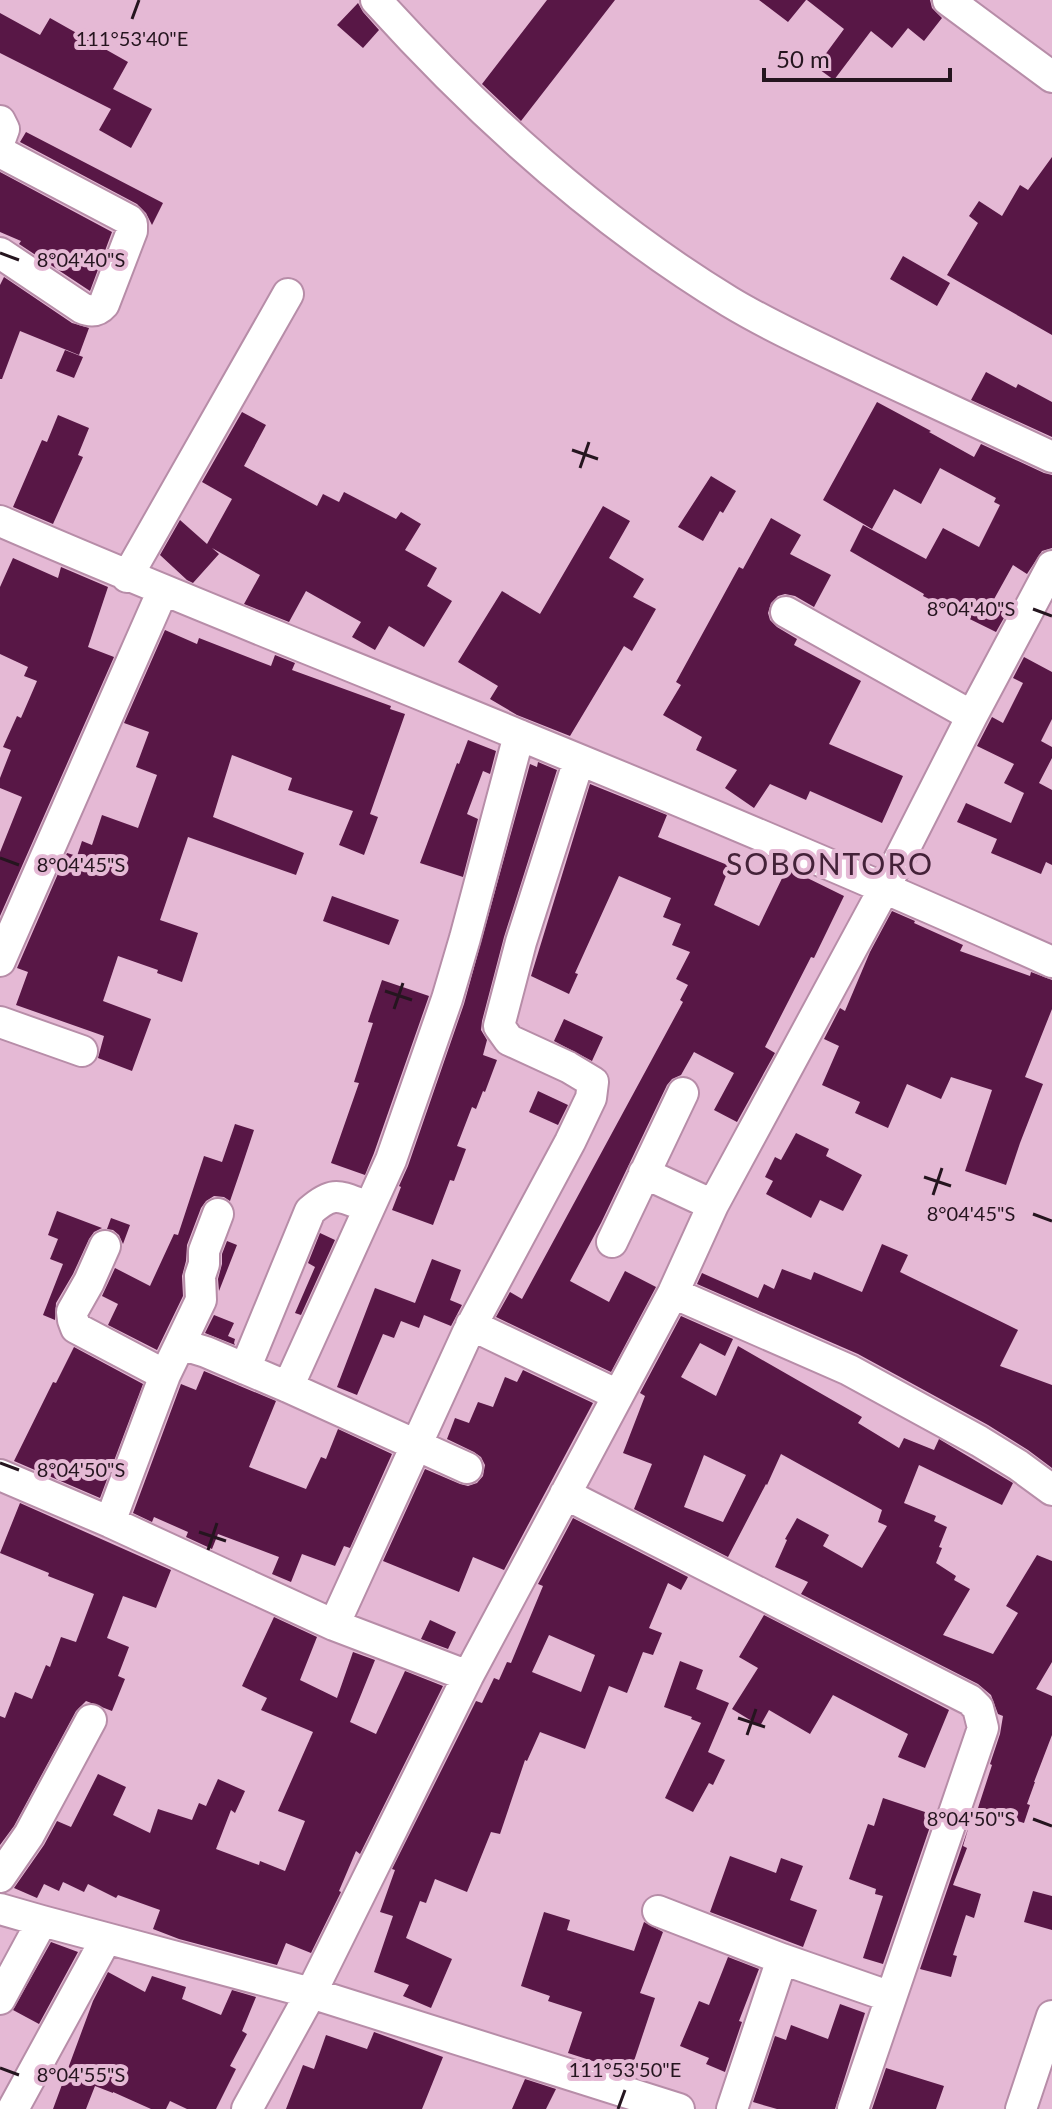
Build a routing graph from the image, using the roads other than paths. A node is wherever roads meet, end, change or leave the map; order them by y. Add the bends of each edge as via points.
1 (376, 0) edge
2 (948, 0) edge
3 (1052, 77) edge
4 (0, 121) edge
5 (0, 140) edge
6 (0, 152) edge
7 (0, 253) edge
8 (288, 294) dead end
9 (1052, 457) edge
10 (0, 521) edge
11 (1052, 566) edge
12 (127, 577) junction
13 (163, 590) junction
14 (786, 612) dead end
15 (972, 716) junction
16 (519, 735) junction
17 (579, 760) junction
18 (885, 887) junction
19 (0, 961) edge
20 (1052, 962) edge
21 (0, 1022) edge
22 (82, 1051) dead end
23 (683, 1093) dead end
24 (644, 1173) junction
25 (713, 1205) junction
26 (369, 1207) junction
27 (218, 1214) dead end
28 (612, 1242) dead end
29 (105, 1246) dead end
30 (673, 1293) junction
31 (471, 1325) junction
32 (180, 1344) junction
33 (245, 1369) junction
34 (165, 1375) junction
35 (288, 1387) junction
36 (618, 1395) junction
37 (416, 1446) junction
38 (467, 1468) dead end
39 (0, 1475) edge
40 (1052, 1490) edge
41 (565, 1494) junction
42 (110, 1522) junction
43 (334, 1625) junction
44 (468, 1676) junction
45 (91, 1720) dead end
46 (0, 1877) edge
47 (0, 1909) edge
48 (658, 1911) dead end
49 (42, 1921) junction
50 (106, 1939) junction
51 (782, 1959) junction
52 (311, 1993) junction
53 (891, 1997) junction
54 (0, 1999) edge
55 (1052, 2016) edge
56 (618, 2100) edge
57 (13, 2109) edge
58 (247, 2109) edge
59 (679, 2109) edge
60 (732, 2109) edge
61 (853, 2109) edge
62 (1021, 2109) edge

1 - 9 street via 521,146 674,266 785,333
2 - 3 street
4 - 5 street
6 - 7 street via 132,224 104,304 95,311 82,308
8 - 12 street
10 - 12 street
11 - 15 street
12 - 13 street
13 - 16 street
13 - 19 street
14 - 15 street
15 - 18 street
16 - 17 street
16 - 26 street via 447,999 391,1160
17 - 18 street
17 - 31 street via 499,1026 509,1040 593,1082 591,1098
18 - 20 street
18 - 25 street
21 - 22 street
23 - 24 street
24 - 25 street
24 - 28 street
25 - 30 street
26 - 33 street via 334,1196 310,1211
26 - 35 street
27 - 32 street via 204,1251 201,1300
29 - 34 street via 72,1312 76,1328
30 - 36 street
30 - 40 street via 849,1370 979,1441
31 - 36 street
31 - 37 street
32 - 33 street
32 - 34 street
33 - 35 street
34 - 42 street
35 - 37 street
36 - 41 street
37 - 38 street
37 - 43 street
39 - 42 street
41 - 44 street
41 - 53 street via 978,1708 983,1728
42 - 43 street
43 - 44 street
44 - 52 street
45 - 46 street via 29,1835
47 - 49 street
48 - 51 street
49 - 50 street
49 - 54 street
50 - 52 street
50 - 57 street
51 - 53 street
51 - 60 street
52 - 56 street
52 - 58 street
53 - 61 street
55 - 62 street
56 - 59 street

